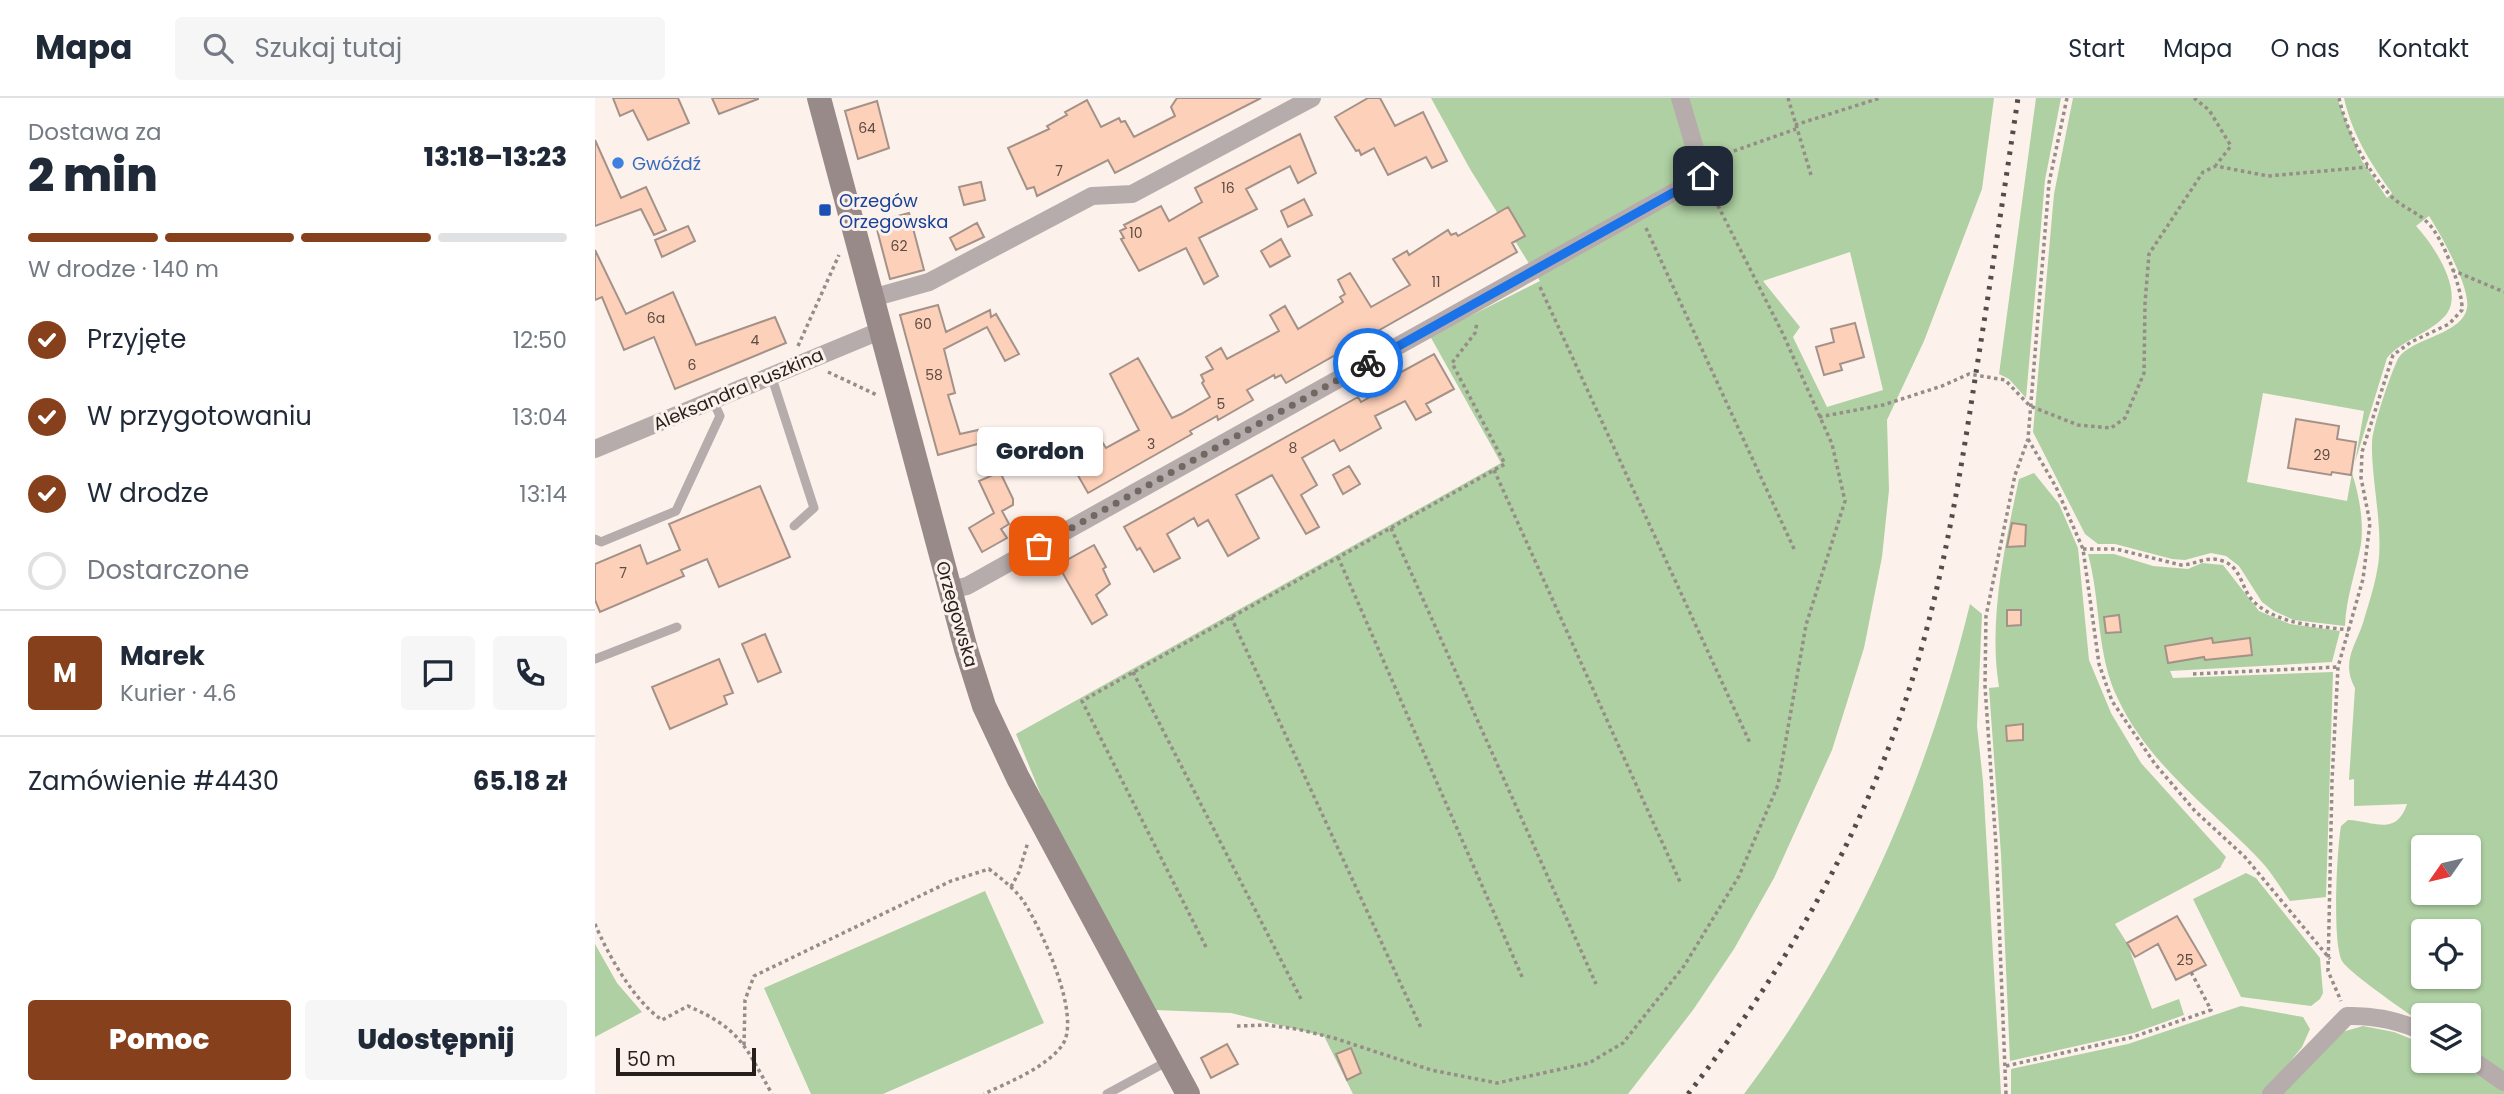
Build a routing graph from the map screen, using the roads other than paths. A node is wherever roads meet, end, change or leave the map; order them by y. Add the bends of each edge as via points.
1 (819, 98) edge
2 (1312, 98) edge
3 (1680, 98) edge
4 (872, 298) junction
5 (882, 330) junction
6 (771, 375) junction
7 (713, 401) junction
8 (595, 449) edge
9 (794, 526) dead end
10 (595, 539) edge
11 (950, 590) junction
12 (677, 627) dead end
13 (595, 659) edge
14 (2411, 1026) edge
15 (1170, 1060) junction
16 (2481, 1066) edge
17 (2504, 1082) edge
18 (1107, 1094) edge
19 (1188, 1094) edge
20 (2271, 1094) edge

1 - 4 street, Orzegowska
2 - 4 street via 1132,194 1092,196 929,282
3 - 11 street via 1701,169 1473,304 967,586
4 - 5 street, Orzegowska
5 - 6 street, Aleksandra Puszkina
5 - 11 street, Orzegowska
6 - 7 street, Aleksandra Puszkina
6 - 9 lane via 814,509
7 - 8 street, Aleksandra Puszkina
7 - 10 lane via 720,416 676,511 601,542
11 - 15 street, Orzegowska via 1000,742
12 - 13 lane
14 - 20 street via 2371,1015 2347,1016
15 - 18 lane
15 - 19 street, Orzegowska
16 - 17 street

